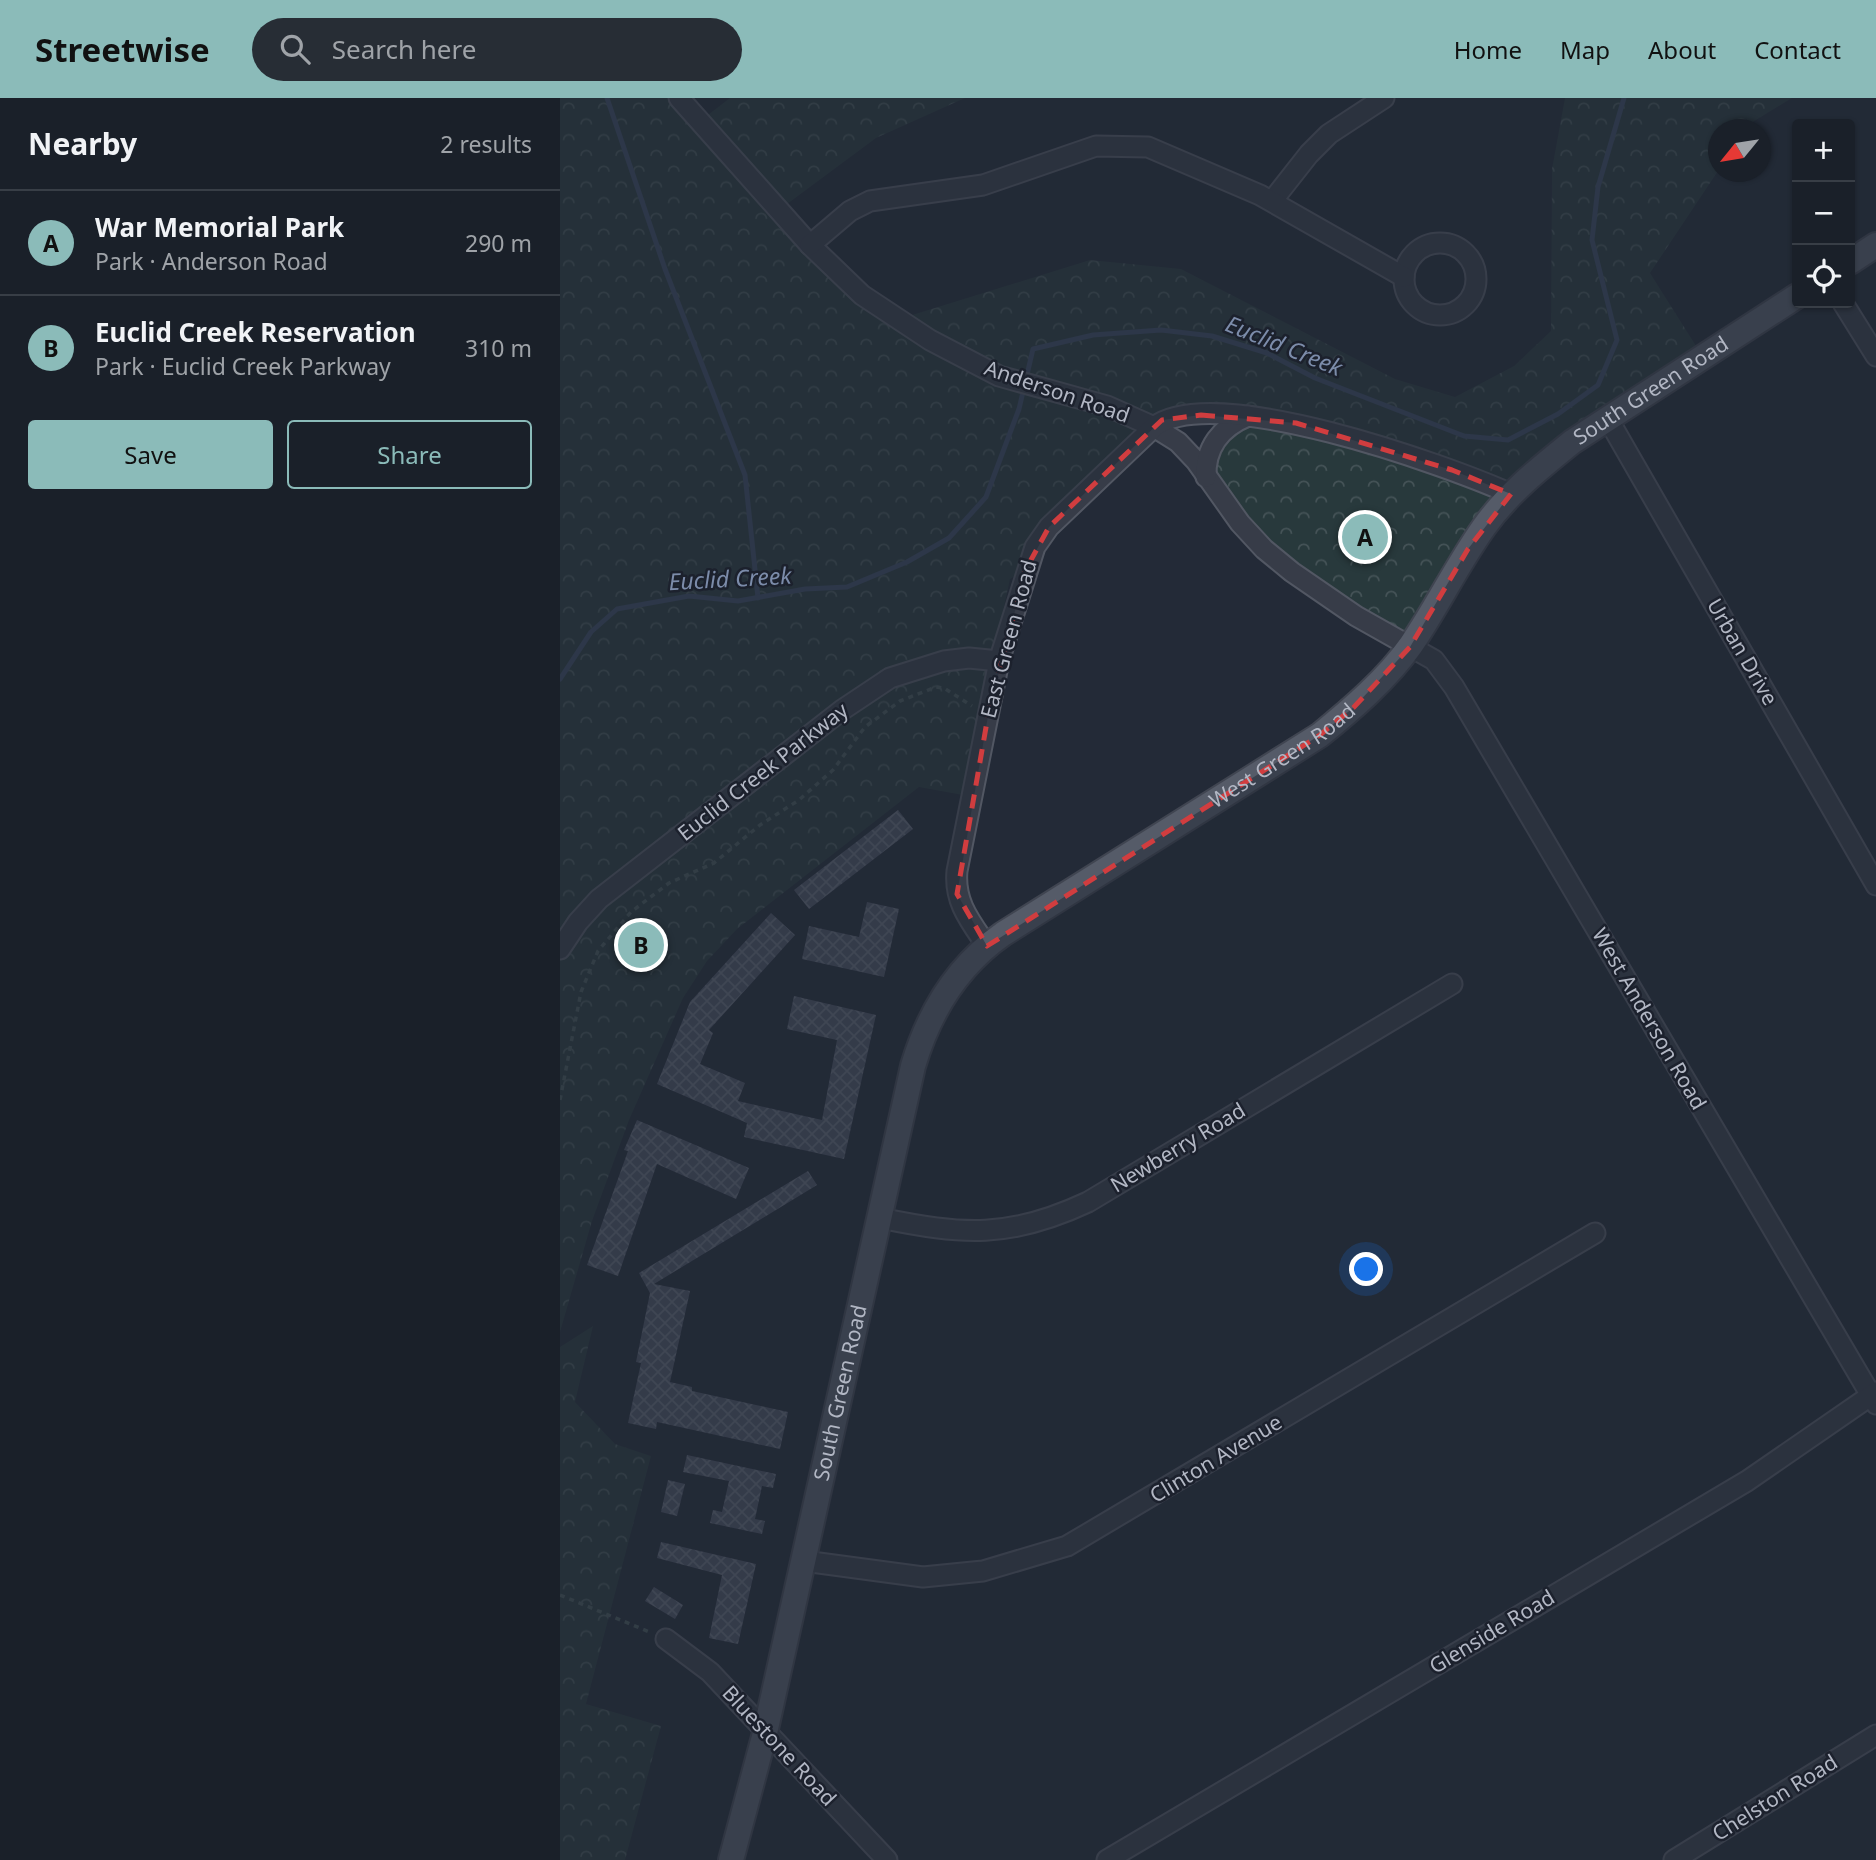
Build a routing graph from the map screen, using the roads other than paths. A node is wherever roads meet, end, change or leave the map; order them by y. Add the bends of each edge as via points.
1 (679, 98) edge
2 (1384, 98) edge
3 (1272, 201) junction
4 (810, 245) junction
5 (1876, 245) edge
6 (1855, 259) edge
7 (1404, 277) dead end
8 (1792, 299) edge
9 (1846, 308) edge
10 (1876, 356) edge
11 (1249, 416) junction
12 (1608, 419) junction
13 (1154, 427) junction
14 (1206, 477) junction
15 (1511, 494) junction
16 (1410, 647) junction
17 (999, 661) junction
18 (1876, 885) edge
19 (987, 946) junction
20 (560, 949) edge
21 (1451, 984) dead end
22 (880, 1218) junction
23 (1595, 1233) dead end
24 (1874, 1397) edge
25 (804, 1561) junction
26 (666, 1639) road end
27 (765, 1732) junction
28 (1876, 1735) edge
29 (1706, 1852) edge
30 (731, 1860) edge
31 (887, 1860) edge
32 (1107, 1860) edge
33 (1674, 1860) edge

1 - 4 street, Anderson Road
2 - 3 street via 1329,134
3 - 4 street via 1148,147 1096,146 983,186 870,201 850,211
3 - 7 street
4 - 13 street, Anderson Road via 862,295 896,320 999,376 1107,406
5 - 6 main road
8 - 12 main road, South Green Road
9 - 10 street
11 - 13 street, East Green Road via 1178,416
11 - 14 street via 1238,420 1208,450
11 - 15 street, East Green Road via 1296,423 1452,470
12 - 15 main road, South Green Road via 1572,442
12 - 18 street, Urban Drive
13 - 14 street, Anderson Road via 1188,451
13 - 17 street, East Green Road via 1049,527 1035,547
14 - 16 street, Anderson Road via 1240,523 1282,565
15 - 16 main road, West Green Road via 1468,550
16 - 19 main road, West Green Road via 1354,707 1320,735
16 - 24 street, West Anderson Road via 1434,660 1446,673
17 - 19 street, East Green Road via 956,883 961,905
17 - 20 street, Euclid Creek Parkway via 969,658 890,678 599,899
19 - 22 main road, South Green Road via 946,993 921,1041
21 - 22 street, Newberry Road via 1062,1214 1011,1229 981,1232 938,1230
22 - 25 main road, South Green Road
23 - 25 street, Clinton Avenue via 1067,1546 983,1571 923,1577
24 - 32 street, Glenside Road via 1747,1481
25 - 27 main road, South Green Road
26 - 27 street, Bluestone Road via 710,1672
27 - 30 main road, South Green Road
27 - 31 street, Bluestone Road
28 - 29 street, Chelston Road
29 - 33 street, Chelston Road

